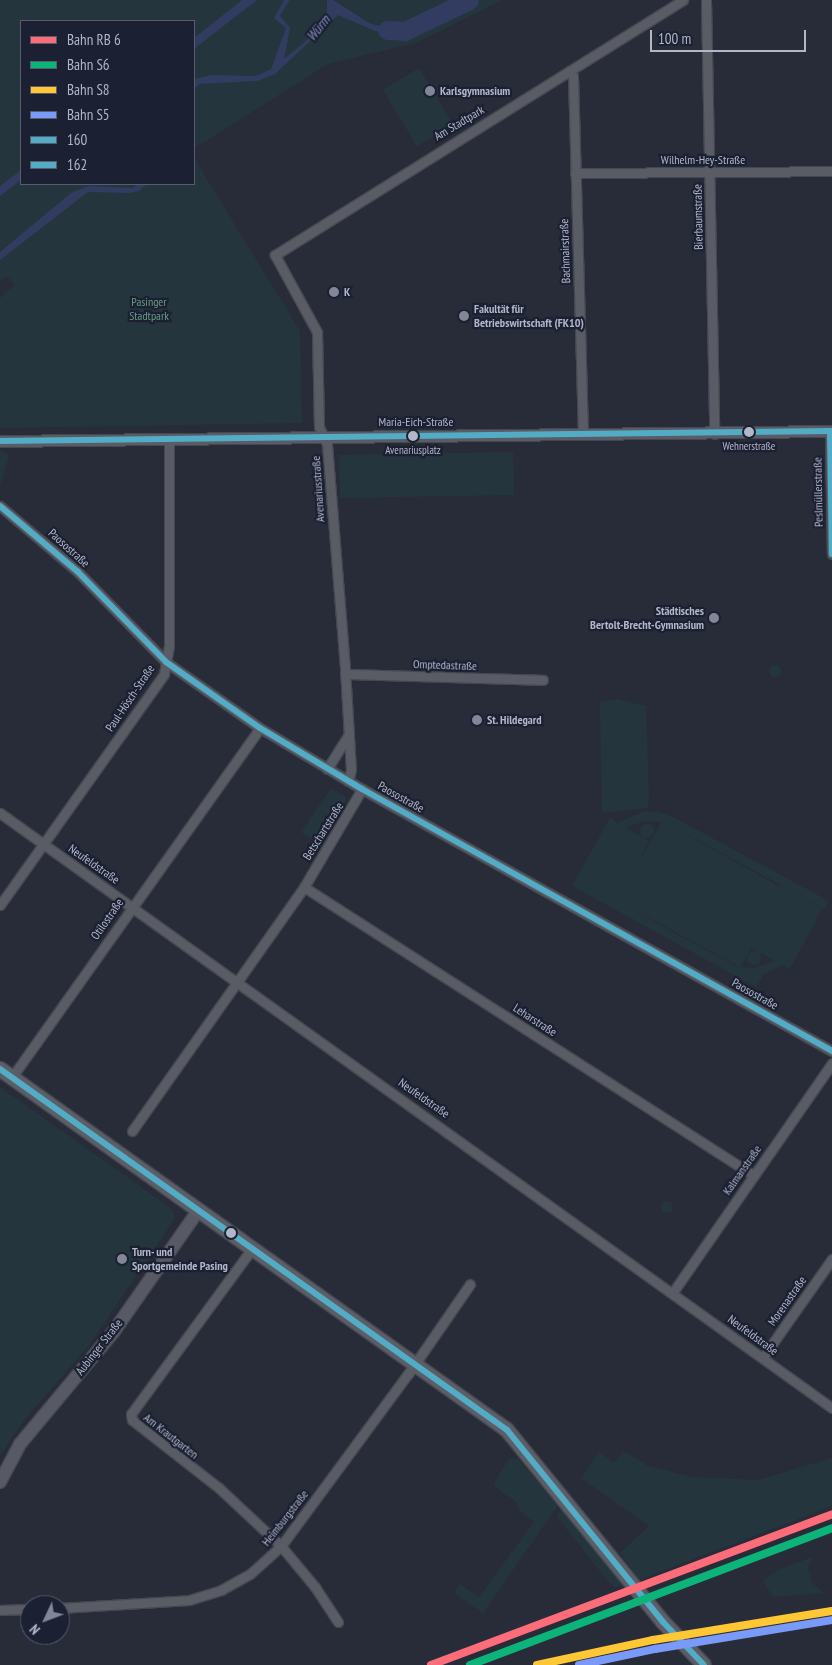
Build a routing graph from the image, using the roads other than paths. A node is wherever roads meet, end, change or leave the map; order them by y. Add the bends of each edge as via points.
1 (683, 0) edge
2 (706, 0) edge
3 (569, 71) junction
4 (832, 171) edge
5 (710, 172) junction
6 (575, 173) junction
7 (275, 255) joint
8 (831, 431) edge
9 (583, 432) junction
10 (714, 434) junction
11 (326, 437) junction
12 (0, 441) edge
13 (169, 441) junction
14 (0, 506) edge
15 (832, 554) edge
16 (166, 662) junction
17 (345, 674) junction
18 (543, 680) dead end
19 (260, 728) junction
20 (349, 734) junction
21 (327, 769) junction
22 (348, 781) junction
23 (362, 789) junction
24 (0, 813) edge
25 (43, 844) junction
26 (304, 887) junction
27 (0, 904) edge
28 (131, 906) junction
29 (236, 982) junction
30 (832, 1051) edge
31 (832, 1063) edge
32 (0, 1069) edge
33 (12, 1077) junction
34 (132, 1131) dead end
35 (753, 1175) junction
36 (198, 1212) junction
37 (251, 1250) junction
38 (832, 1259) edge
39 (470, 1284) dead end
40 (673, 1292) junction
41 (763, 1357) junction
42 (415, 1364) junction
43 (832, 1408) edge
44 (0, 1482) edge
45 (281, 1546) junction
46 (70, 1607) edge
47 (20, 1609) edge
48 (0, 1610) edge
49 (338, 1622) dead end
50 (704, 1665) edge

1 - 3 street, Am Stadtpark
2 - 5 street, Bierbaumstraße
3 - 6 street, Bachmairstraße via 573,76
3 - 7 street, Am Stadtpark
4 - 5 street, Wilhelm-Hey-Straße
5 - 6 street, Wilhelm-Hey-Straße
5 - 10 street, Bierbaumstraße
6 - 9 street, Bachmairstraße
7 - 11 street, Avenariusstraße via 315,324 319,427
8 - 10 street, Maria-Eich-Straße
8 - 15 street, Peslmüllerstraße
9 - 10 street, Maria-Eich-Straße
9 - 11 street, Maria-Eich-Straße
11 - 13 street, Maria-Eich-Straße
11 - 17 street, Avenariusstraße
12 - 13 street, Maria-Eich-Straße
13 - 16 street, Paul-Hösch-Straße via 169,646
14 - 16 street, Paosostraße via 78,572
16 - 19 street, Paosostraße
16 - 25 street, Paul-Hösch-Straße via 164,674
17 - 18 street, Omptedastraße
17 - 20 street, Avenariusstraße
19 - 21 street, Paosostraße
19 - 28 street, Otilostraße
20 - 21 street
20 - 22 street, Avenariusstraße via 351,770
21 - 22 street, Paosostraße
22 - 23 street, Paosostraße
23 - 26 street, Betschartstraße
23 - 30 street, Paosostraße
24 - 25 street, Neufeldstraße
25 - 27 street, Paul-Hösch-Straße
25 - 28 street, Neufeldstraße
26 - 29 street, Betschartstraße
26 - 35 street, Leharstraße
28 - 29 street, Neufeldstraße
28 - 33 street, Otilostraße
29 - 34 street, Betschartstraße
29 - 40 street, Neufeldstraße
31 - 35 street, Kalmanstraße
32 - 33 main road
33 - 36 main road
35 - 40 street, Kalmanstraße
36 - 37 main road
36 - 44 main road, Aubinger Straße via 104,1343 20,1444
37 - 42 main road
37 - 45 street, Am Krautgarten via 131,1414 136,1426 219,1488
38 - 41 street, Morenastraße
39 - 42 street, Heimburgstraße
40 - 41 street, Neufeldstraße
41 - 43 street, Neufeldstraße
42 - 45 street, Heimburgstraße
42 - 50 main road via 516,1439 663,1622
45 - 46 street, Heimburgstraße via 250,1574 209,1595 176,1601
45 - 49 street, Am Krautgarten via 315,1587
47 - 48 street

